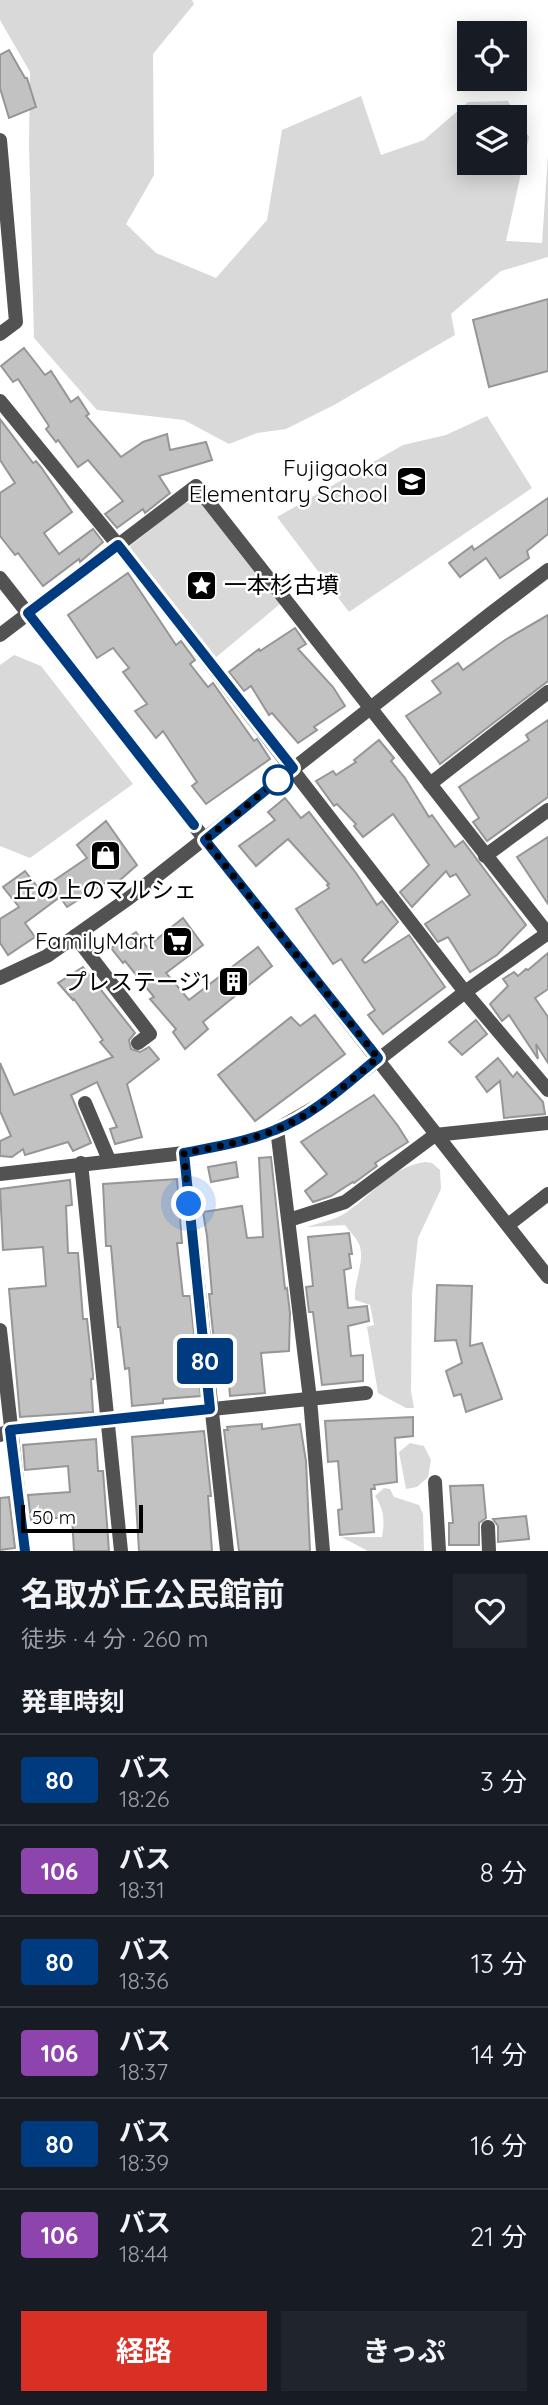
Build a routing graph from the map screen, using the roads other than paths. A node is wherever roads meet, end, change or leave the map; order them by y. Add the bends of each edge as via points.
1 (0, 140) edge
2 (0, 334) edge
3 (0, 401) edge
4 (118, 545) junction
5 (548, 570) edge
6 (0, 578) edge
7 (28, 613) junction
8 (0, 635) edge
9 (548, 692) edge
10 (370, 708) junction
11 (293, 768) junction
12 (430, 784) junction
13 (548, 810) edge
14 (205, 840) junction
15 (485, 856) junction
16 (548, 934) edge
17 (75, 936) junction
18 (0, 978) edge
19 (465, 992) junction
20 (138, 1043) dead end
21 (378, 1058) junction
22 (548, 1090) edge
23 (85, 1102) dead end
24 (548, 1123) edge
25 (277, 1129) junction
26 (435, 1135) junction
27 (184, 1153) junction
28 (109, 1160) junction
29 (81, 1163) junction
30 (0, 1174) edge
31 (548, 1195) edge
32 (289, 1220) junction
33 (508, 1225) junction
34 (548, 1277) edge
35 (0, 1330) edge
36 (366, 1393) dead end
37 (310, 1399) junction
38 (210, 1409) junction
39 (106, 1420) junction
40 (5, 1432) edge
41 (435, 1482) dead end
42 (488, 1527) dead end
43 (25, 1551) edge
44 (121, 1551) edge
45 (227, 1551) edge
46 (323, 1551) edge
47 (439, 1551) edge
48 (488, 1551) edge

1 - 2 street via 16,322
3 - 4 street
4 - 7 street
4 - 10 street via 196,486
4 - 11 street
5 - 10 street
6 - 7 street
7 - 8 street
7 - 14 street
9 - 12 street
10 - 11 street
10 - 12 street
11 - 14 street
11 - 19 street
12 - 15 street
13 - 15 street
14 - 17 street
14 - 21 street
15 - 16 street
16 - 19 street
17 - 18 street via 47,956
17 - 20 street via 150,1034
19 - 21 street
19 - 22 street
21 - 25 street via 324,1102
21 - 26 street
23 - 28 street
24 - 26 street
25 - 27 street
25 - 32 street
26 - 32 street via 345,1202
26 - 33 street
27 - 28 street
27 - 38 street
28 - 29 street
29 - 30 street
29 - 39 street
31 - 33 street
32 - 37 street
33 - 34 street
35 - 40 street
36 - 37 street
37 - 38 street
37 - 46 street
38 - 39 street
38 - 45 street
39 - 40 street
39 - 44 street
40 - 43 street
41 - 47 street
42 - 48 street

